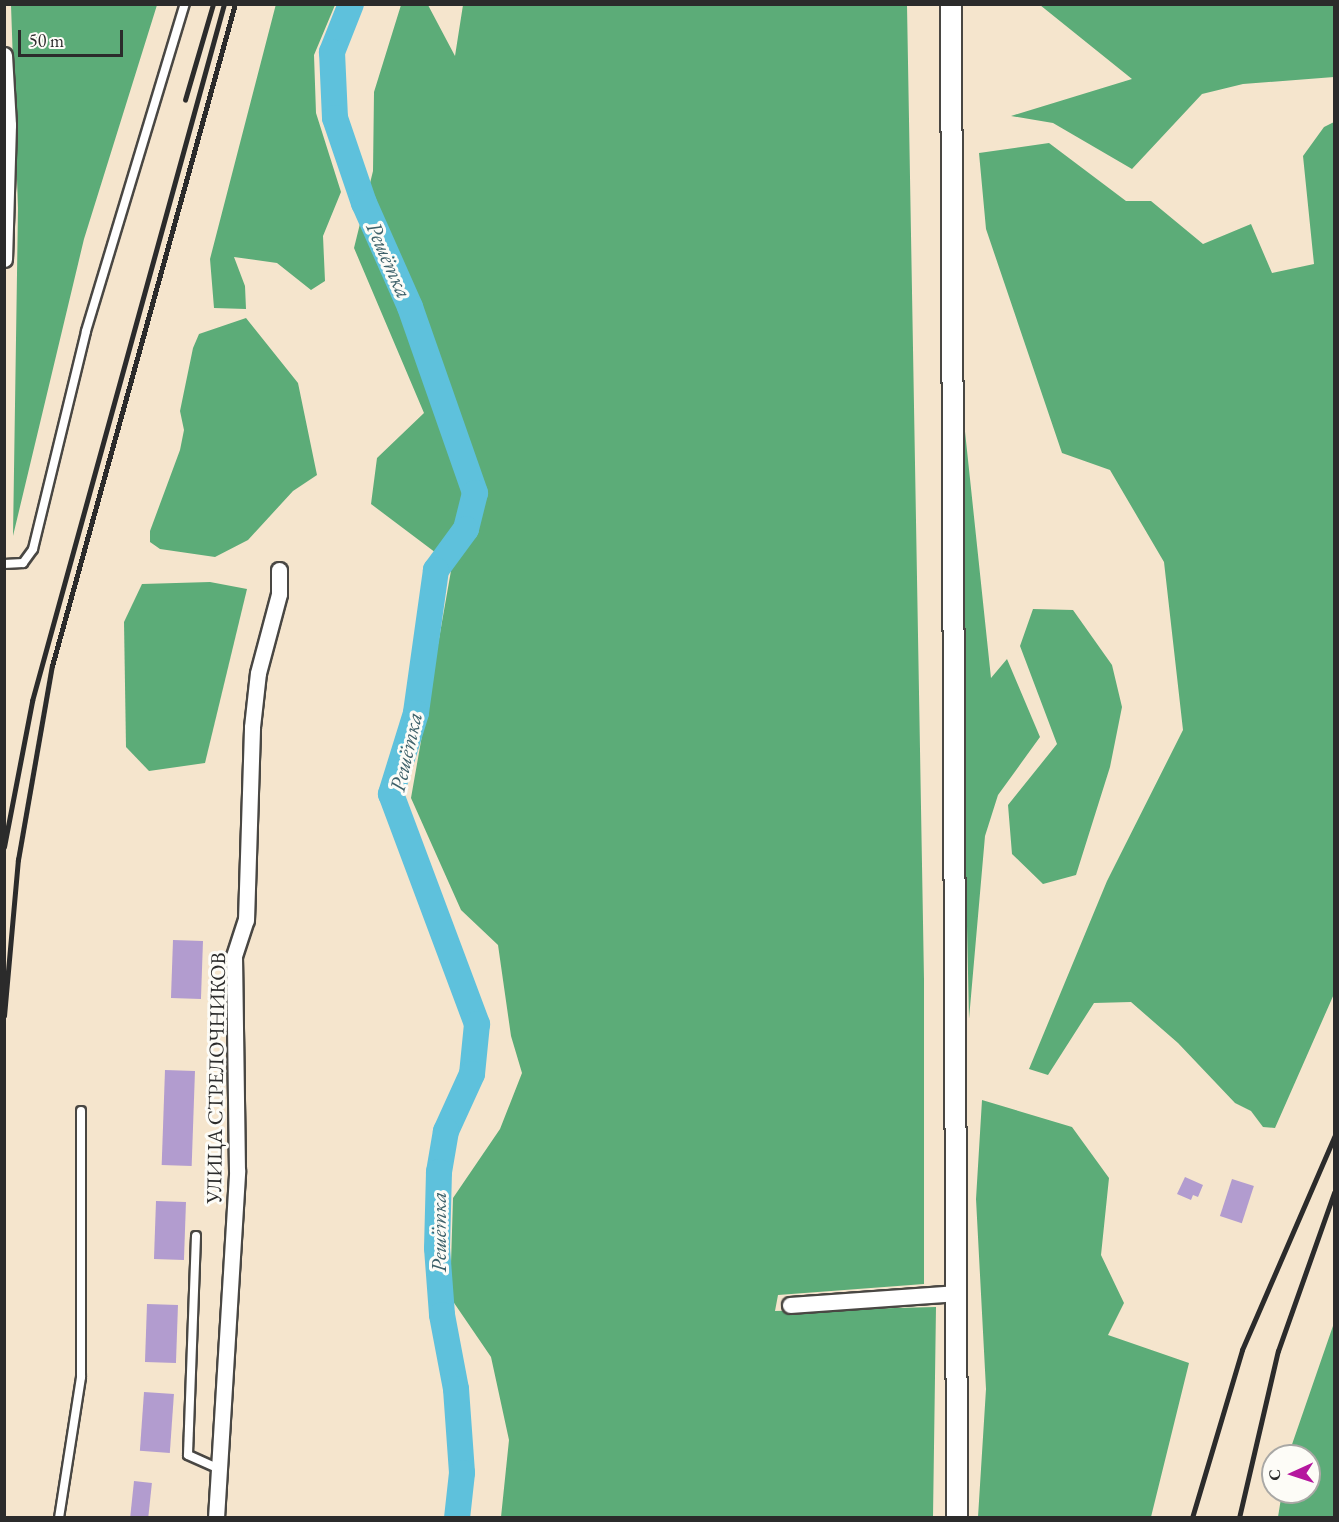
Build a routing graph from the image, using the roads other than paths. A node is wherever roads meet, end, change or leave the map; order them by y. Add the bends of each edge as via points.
1 (185, 4) edge
2 (951, 4) edge
3 (4, 55) edge
4 (4, 259) edge
5 (4, 564) edge
6 (279, 570) dead end
7 (81, 1111) dead end
8 (196, 1236) dead end
9 (958, 1293) junction
10 (790, 1305) dead end
11 (220, 1469) junction
12 (59, 1518) edge
13 (216, 1518) edge
14 (957, 1518) edge

1 - 5 lane via 92,308 33,549 23,563
2 - 9 street
3 - 4 street
6 - 11 street, УЛИЦА СТРЕЛОЧНИКОВ via 279,594 257,684 246,920 234,956 237,1172
7 - 12 lane via 81,1377
8 - 11 lane via 188,1455
9 - 10 street
9 - 14 street
11 - 13 street, УЛИЦА СТРЕЛОЧНИКОВ

